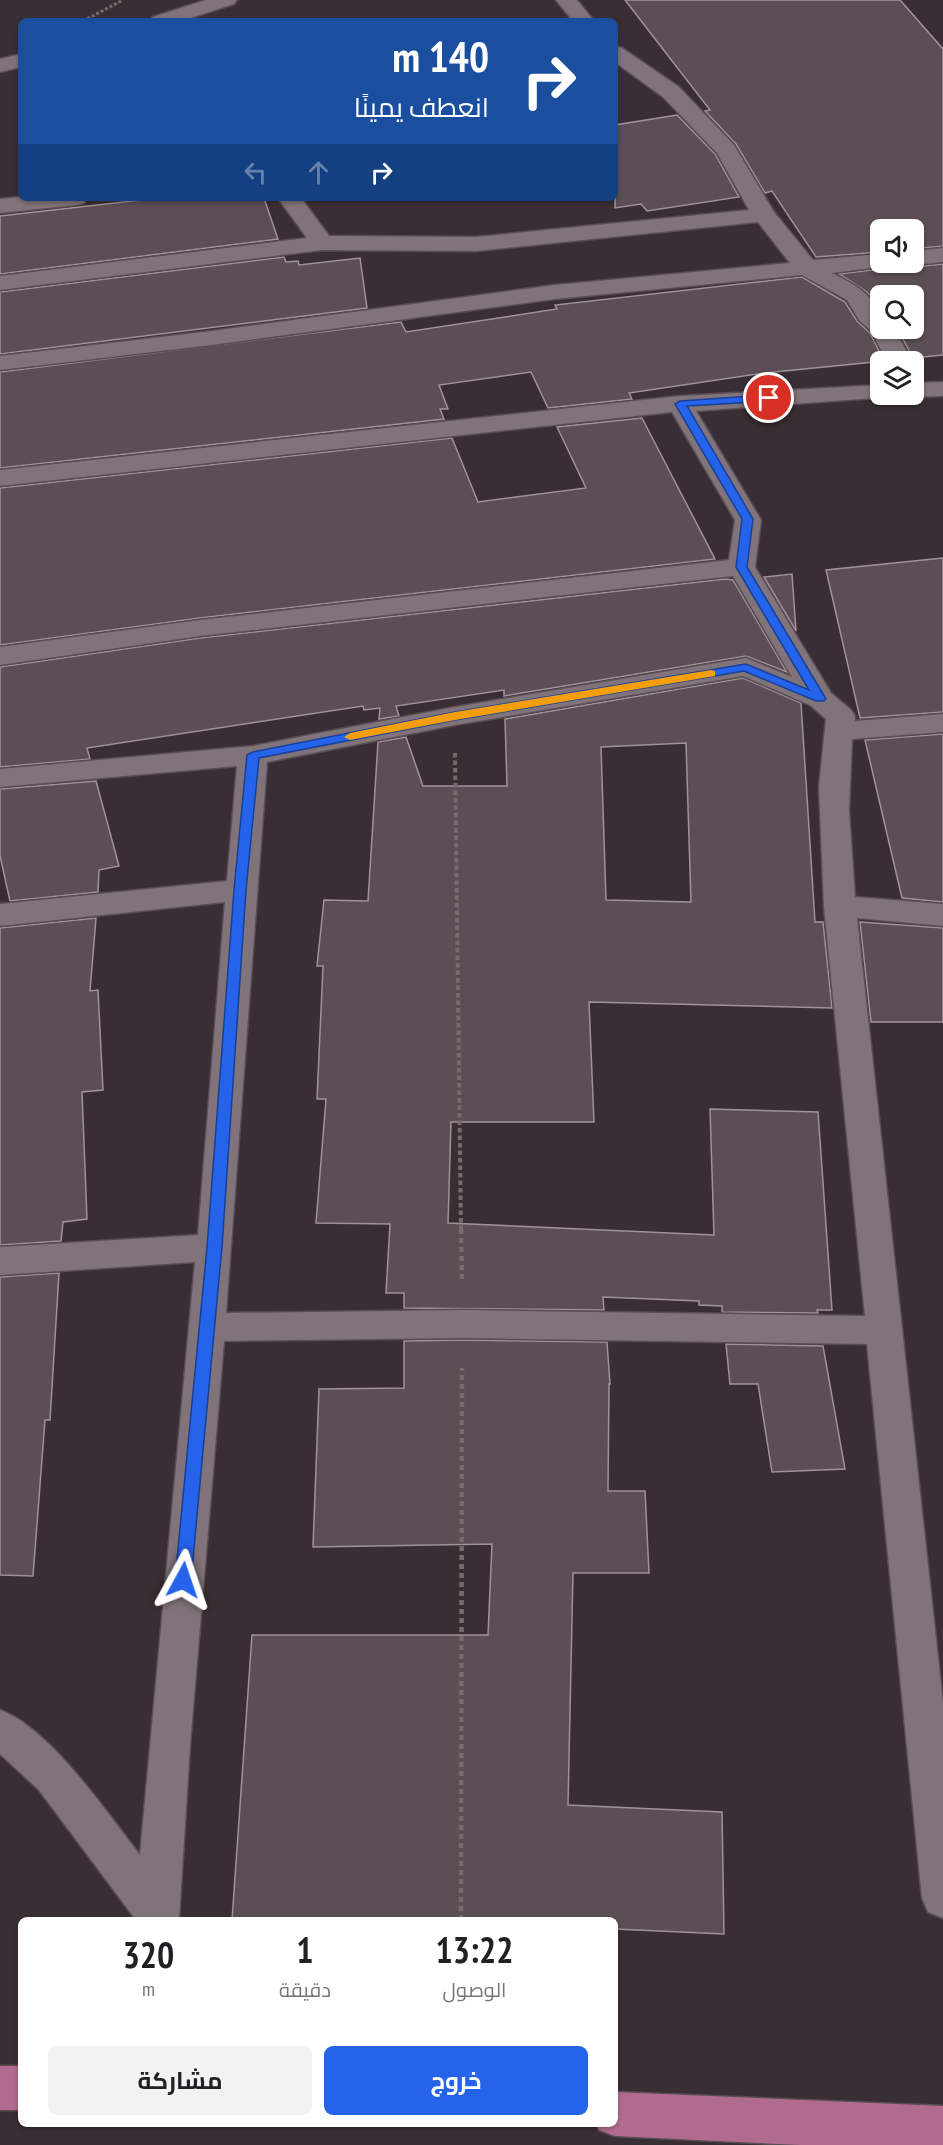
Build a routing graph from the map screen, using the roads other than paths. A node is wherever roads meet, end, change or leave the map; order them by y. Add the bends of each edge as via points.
1 (227, 0) edge
2 (567, 0) edge
3 (170, 18) edge
4 (582, 18) edge
5 (618, 54) edge
6 (18, 61) edge
7 (0, 66) edge
8 (48, 201) edge
9 (291, 201) edge
10 (0, 206) edge
11 (764, 215) junction
12 (322, 243) junction
13 (943, 255) edge
14 (924, 257) edge
15 (870, 262) edge
16 (808, 269) junction
17 (0, 283) edge
18 (870, 318) edge
19 (0, 363) edge
20 (924, 389) edge
21 (943, 389) edge
22 (870, 393) edge
23 (680, 404) junction
24 (0, 478) edge
25 (741, 567) junction
26 (0, 656) edge
27 (820, 699) junction
28 (943, 723) edge
29 (838, 731) junction
30 (253, 755) junction
31 (0, 778) edge
32 (240, 890) junction
33 (840, 907) junction
34 (0, 915) edge
35 (943, 915) edge
36 (215, 1247) junction
37 (0, 1262) edge
38 (207, 1327) junction
39 (884, 1330) junction
40 (0, 1728) edge
41 (943, 1898) edge
42 (157, 1916) edge
43 (0, 2088) edge
44 (18, 2088) edge
45 (618, 2114) edge
46 (943, 2129) edge

1 - 3 street
2 - 4 street
5 - 11 street via 671,92 726,150
6 - 7 street
8 - 10 street
9 - 12 street
11 - 12 street via 476,244
11 - 16 street
12 - 17 street
13 - 14 street
15 - 16 street
16 - 18 street via 857,296
16 - 19 street via 555,292
20 - 21 street
22 - 23 street
23 - 24 street
23 - 25 street via 748,519
25 - 26 street via 200,628
25 - 27 street
27 - 29 street via 841,716
27 - 30 street via 746,668 455,716
28 - 29 street
29 - 33 street via 835,793
30 - 31 street
30 - 32 street
32 - 34 street
32 - 36 street
33 - 35 street
33 - 39 street
36 - 37 street
36 - 38 street
38 - 39 street via 463,1324
38 - 42 street via 168,1741
39 - 41 street
40 - 42 street via 54,1777
43 - 44 main road
45 - 46 main road

